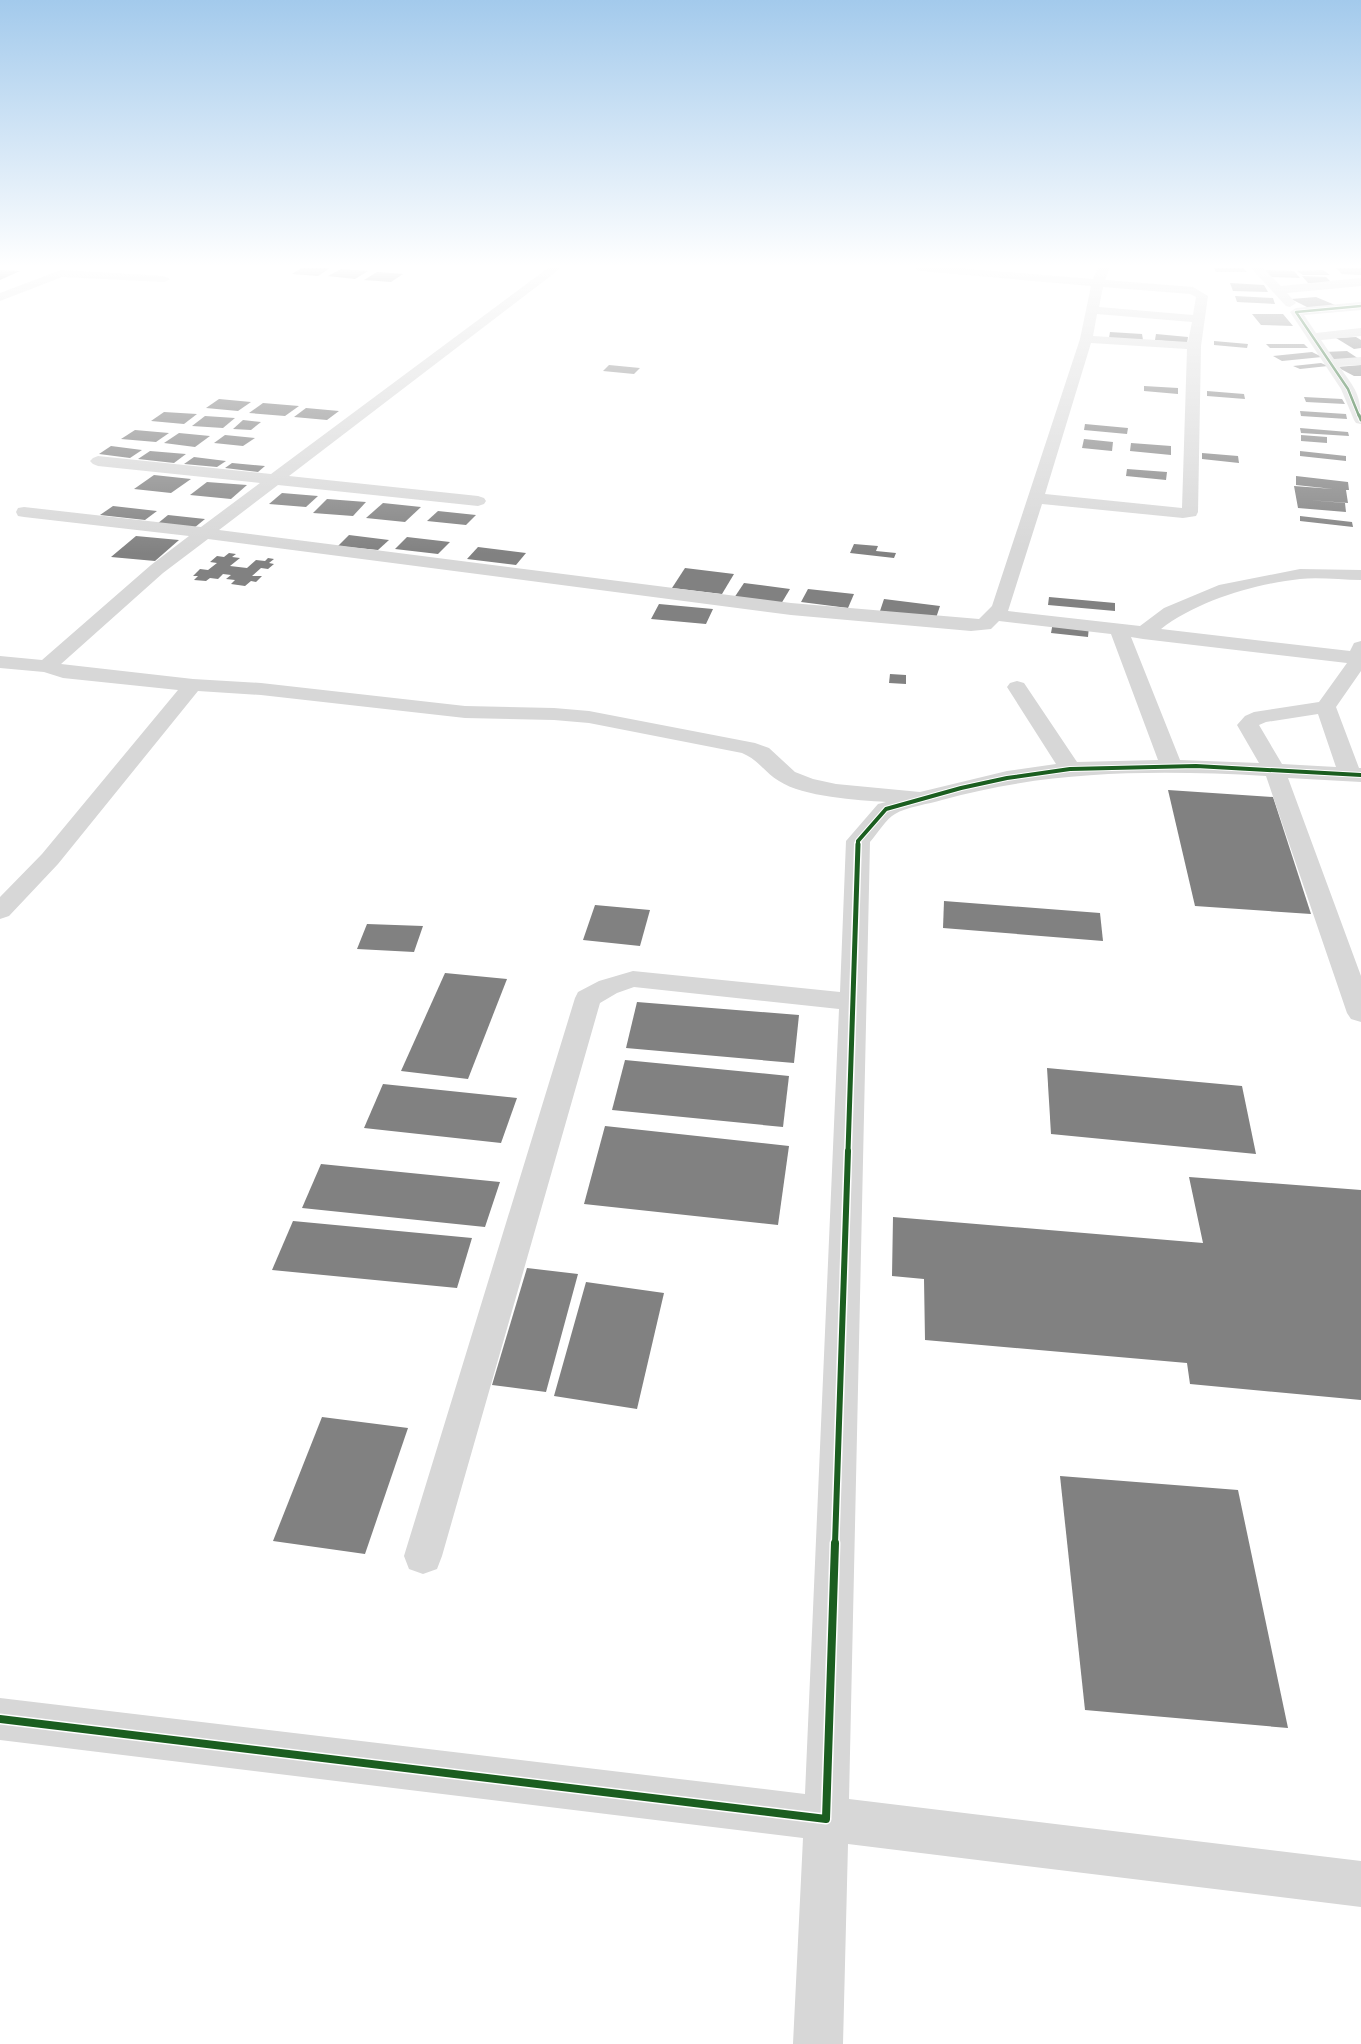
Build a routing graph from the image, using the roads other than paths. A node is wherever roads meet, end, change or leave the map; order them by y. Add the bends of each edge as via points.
1 (429, 363) edge
2 (1078, 363) edge
3 (1194, 363) edge
4 (1330, 363) edge
5 (1355, 388) edge
6 (1361, 420) edge
7 (98, 461) dead end
8 (274, 480) junction
9 (1036, 498) junction
10 (478, 501) dead end
11 (24, 512) dead end
12 (204, 533) junction
13 (1361, 576) edge
14 (995, 615) junction
15 (1119, 630) junction
16 (1143, 633) junction
17 (1358, 661) edge
18 (0, 662) edge
19 (48, 666) junction
20 (192, 686) junction
21 (1018, 687) dead end
22 (1326, 707) junction
23 (1171, 766) junction
24 (1070, 769) junction
25 (1274, 769) junction
26 (1356, 774) edge
27 (926, 798) junction
28 (0, 911) edge
29 (853, 1002) junction
30 (1361, 1013) edge
31 (423, 1556) dead end
32 (0, 1719) edge
33 (826, 1819) junction
34 (1361, 1884) edge
35 (818, 2044) edge

1 - 8 street
2 - 9 street
3 - 9 street via 1190,512
4 - 5 street
5 - 6 street
7 - 8 street
8 - 10 street
8 - 12 street
9 - 14 street via 1001,608
11 - 12 street
12 - 14 street via 791,608 971,625 984,624
12 - 19 street via 157,569
13 - 16 street via 1300,574 1224,589 1171,612
14 - 15 street
15 - 16 street
15 - 23 street
16 - 17 street
17 - 22 street
18 - 19 street
19 - 20 street via 63,672
20 - 27 street via 261,689 465,712 588,717 747,748 761,753 787,777 806,784 836,791
20 - 28 street via 50,859
21 - 24 street
22 - 25 street via 1260,716 1252,720 1248,725
22 - 26 street
23 - 24 street
23 - 25 street
24 - 27 street via 1007,778
25 - 26 street
25 - 30 street
27 - 29 street via 886,809 858,840
29 - 31 street via 633,979 588,998
29 - 33 street
32 - 33 street
33 - 34 street
33 - 35 street

